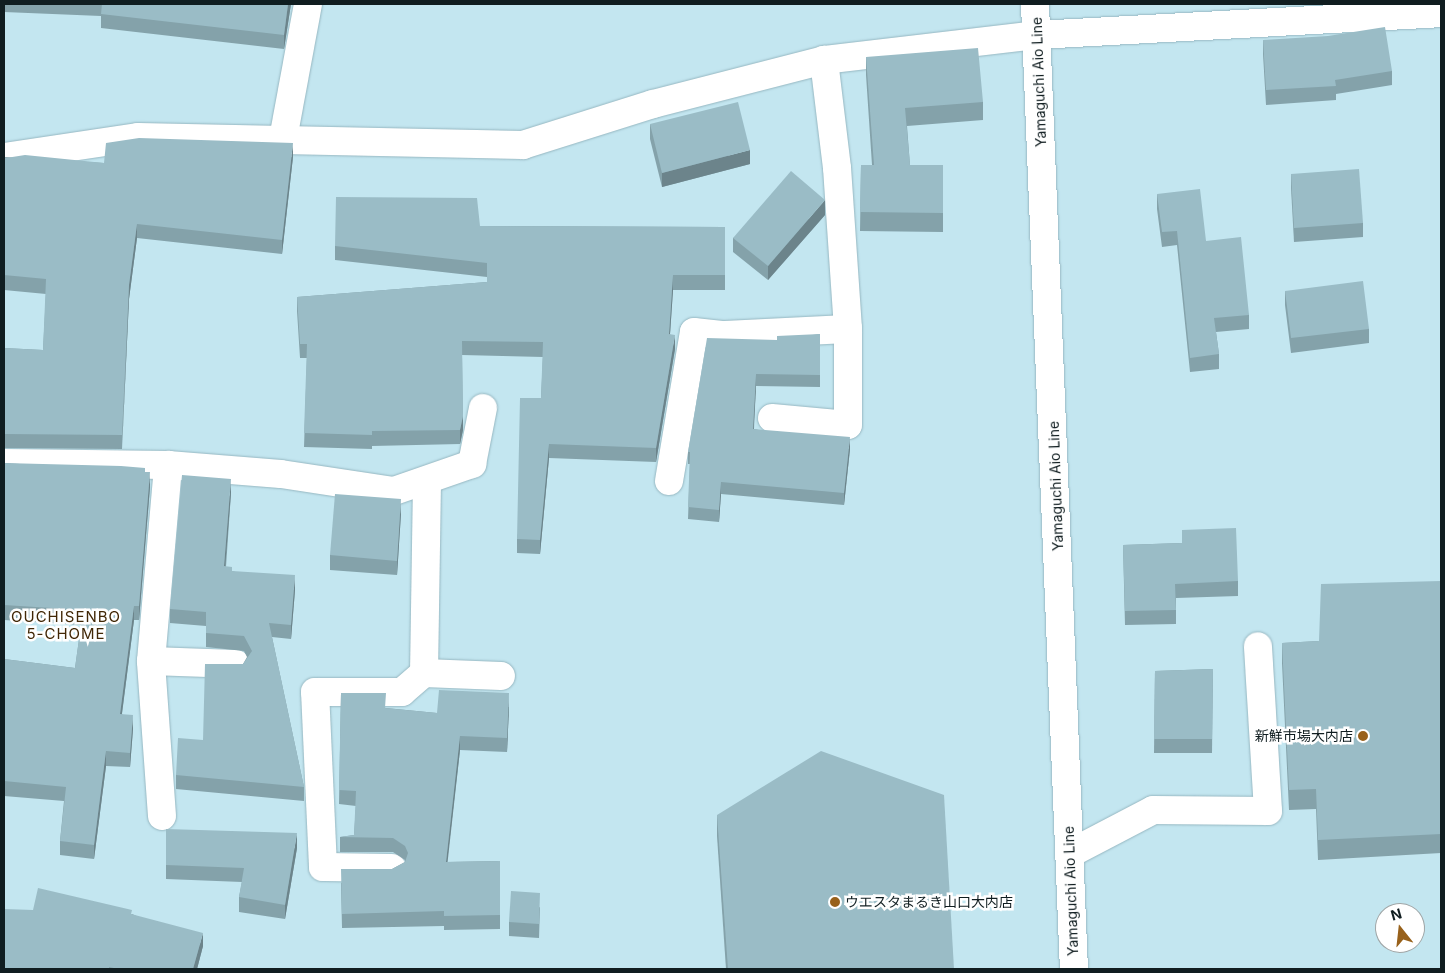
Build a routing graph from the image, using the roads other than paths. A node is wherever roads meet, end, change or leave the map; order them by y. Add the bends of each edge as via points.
1 (308, 4) edge
2 (1036, 4) edge
3 (1441, 13) edge
4 (1037, 35) junction
5 (824, 60) junction
6 (283, 139) junction
7 (4, 157) edge
8 (848, 329) junction
9 (483, 408) dead end
10 (772, 418) dead end
11 (4, 463) edge
12 (168, 465) junction
13 (669, 481) dead end
14 (427, 482) junction
15 (1258, 646) dead end
16 (151, 661) junction
17 (236, 664) edge
18 (424, 672) junction
19 (501, 676) dead end
20 (162, 816) dead end
21 (1069, 854) junction
22 (392, 868) edge
23 (1074, 969) edge

1 - 6 street
2 - 4 street, Yamaguchi Aio Line
3 - 4 street
4 - 5 street
4 - 21 street, Yamaguchi Aio Line
5 - 6 street via 653,104 523,145
5 - 8 street via 837,168
6 - 7 street via 138,137
8 - 10 street via 848,425
8 - 13 street via 724,335 694,332
9 - 14 street via 472,464
11 - 12 street
12 - 14 street via 280,474 394,491
12 - 16 street
14 - 18 street
15 - 21 street via 1268,811 1153,810
16 - 17 street
16 - 20 street
18 - 19 street
18 - 22 street via 402,692 315,692 323,867
21 - 23 street, Yamaguchi Aio Line

